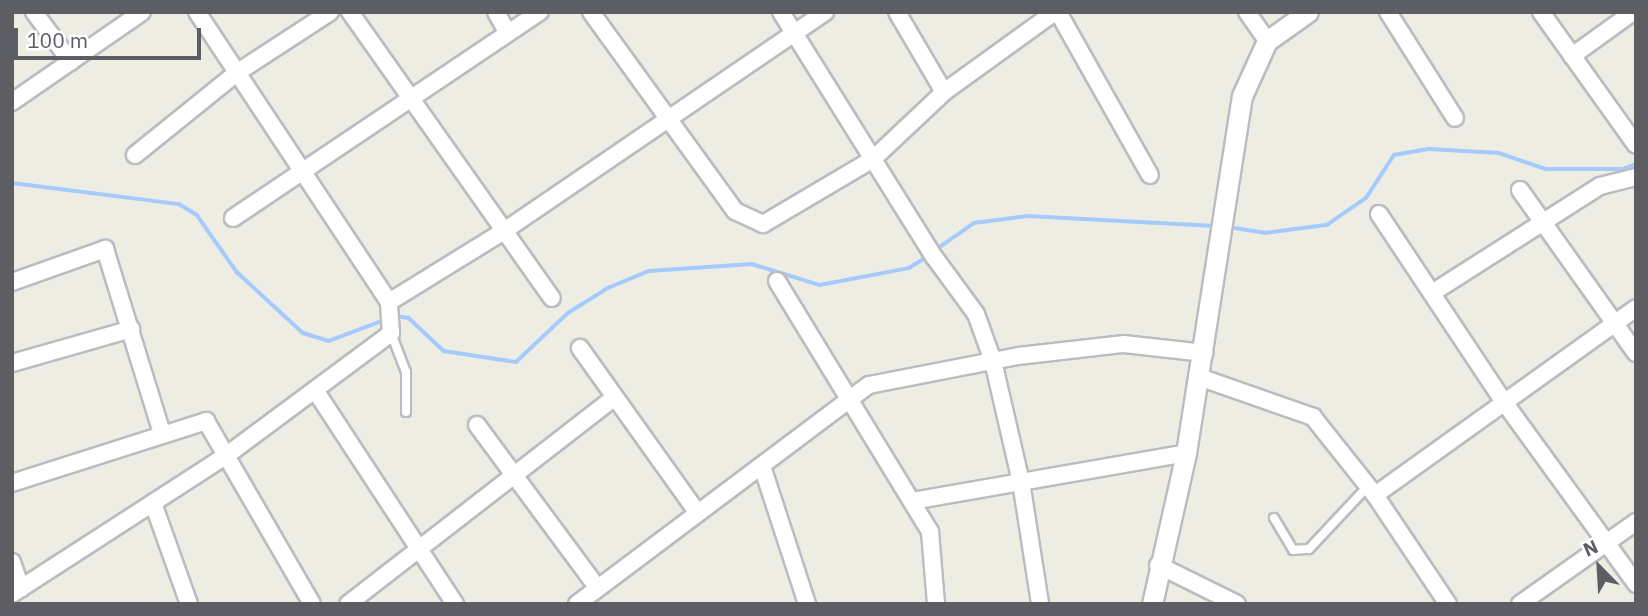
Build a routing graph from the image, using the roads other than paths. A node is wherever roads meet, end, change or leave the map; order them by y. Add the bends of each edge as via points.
1 (34, 12) edge
2 (142, 12) edge
3 (197, 12) edge
4 (330, 12) edge
5 (350, 12) edge
6 (496, 12) edge
7 (540, 12) edge
8 (591, 12) edge
9 (781, 12) edge
10 (825, 12) edge
11 (897, 12) edge
12 (1056, 12) edge
13 (1247, 12) edge
14 (1308, 12) edge
15 (1388, 12) edge
16 (1541, 12) edge
17 (1633, 12) edge
18 (507, 32) junction
19 (794, 33) junction
20 (1267, 41) junction
21 (1572, 56) junction
22 (71, 62) junction
23 (238, 72) junction
24 (944, 92) junction
25 (410, 98) junction
26 (12, 102) edge
27 (1455, 118) dead end
28 (667, 120) junction
29 (1636, 145) edge
30 (135, 155) dead end
31 (873, 159) junction
32 (304, 170) junction
33 (1150, 175) dead end
34 (1636, 177) edge
35 (1520, 190) dead end
36 (1380, 214) dead end
37 (233, 218) dead end
38 (1541, 223) junction
39 (504, 231) junction
40 (777, 281) dead end
41 (12, 282) edge
42 (1432, 293) junction
43 (552, 298) dead end
44 (1636, 308) edge
45 (390, 317) junction
46 (1614, 324) junction
47 (131, 329) junction
48 (580, 348) dead end
49 (1204, 353) junction
50 (1636, 353) edge
51 (993, 361) junction
52 (12, 363) edge
53 (1199, 377) junction
54 (315, 390) junction
55 (614, 398) junction
56 (851, 400) junction
57 (1504, 402) junction
58 (406, 412) dead end
59 (477, 425) dead end
60 (162, 433) junction
61 (1186, 453) junction
62 (227, 455) junction
63 (762, 466) junction
64 (514, 472) junction
65 (1021, 482) junction
66 (12, 483) edge
67 (1371, 490) junction
68 (912, 501) junction
69 (153, 503) junction
70 (697, 512) junction
71 (1274, 518) dead end
72 (1636, 522) edge
73 (1607, 543) junction
74 (418, 548) junction
75 (12, 562) edge
76 (1158, 565) junction
77 (1636, 584) edge
78 (16, 592) edge
79 (588, 597) edge
80 (189, 604) edge
81 (312, 604) edge
82 (348, 604) edge
83 (455, 604) edge
84 (807, 604) edge
85 (936, 604) edge
86 (1040, 604) edge
87 (1152, 604) edge
88 (1237, 604) edge
89 (1448, 604) edge
90 (1520, 604) edge

1 - 22 street
2 - 22 street
3 - 23 street
4 - 23 street
5 - 25 street
6 - 18 street
7 - 18 street
8 - 28 street
9 - 19 street
10 - 19 street
11 - 24 street
12 - 24 street
12 - 33 street
13 - 20 street
14 - 20 street
15 - 27 street
16 - 21 street
17 - 21 street
18 - 25 street
19 - 28 street
19 - 31 street
20 - 49 street via 1242,96
21 - 29 street
22 - 26 street
23 - 30 street
23 - 32 street
24 - 31 street
25 - 32 street
25 - 39 street
28 - 31 street via 735,211 763,224
28 - 39 street
31 - 51 street via 976,314
32 - 37 street
32 - 45 street
34 - 38 street via 1600,186
35 - 38 street
36 - 42 street
38 - 42 street
38 - 46 street
39 - 43 street
39 - 45 street
40 - 56 street
41 - 47 street via 105,249
42 - 57 street
44 - 46 street
45 - 54 street
45 - 58 lane via 406,372
46 - 50 street
46 - 57 street
47 - 52 street
47 - 60 street
48 - 55 street
49 - 51 street via 1124,344
49 - 53 street
51 - 56 street via 869,385
51 - 65 street
53 - 61 street
53 - 67 street via 1313,417
54 - 62 street
54 - 74 street
55 - 64 street
55 - 70 street
56 - 63 street
56 - 68 street
57 - 67 street
57 - 73 street
59 - 64 street
60 - 62 street via 206,421
60 - 66 street
61 - 65 street
61 - 76 street
62 - 69 street
62 - 81 street
63 - 70 street
63 - 84 street
64 - 74 street
64 - 79 street
65 - 68 street
65 - 86 street
67 - 71 lane via 1309,549 1293,550
67 - 89 street
68 - 85 street via 930,532
69 - 78 street
69 - 80 street
70 - 79 street
72 - 73 street
73 - 77 street
73 - 90 street
74 - 82 street
74 - 83 street
75 - 78 street
76 - 87 street
76 - 88 street

